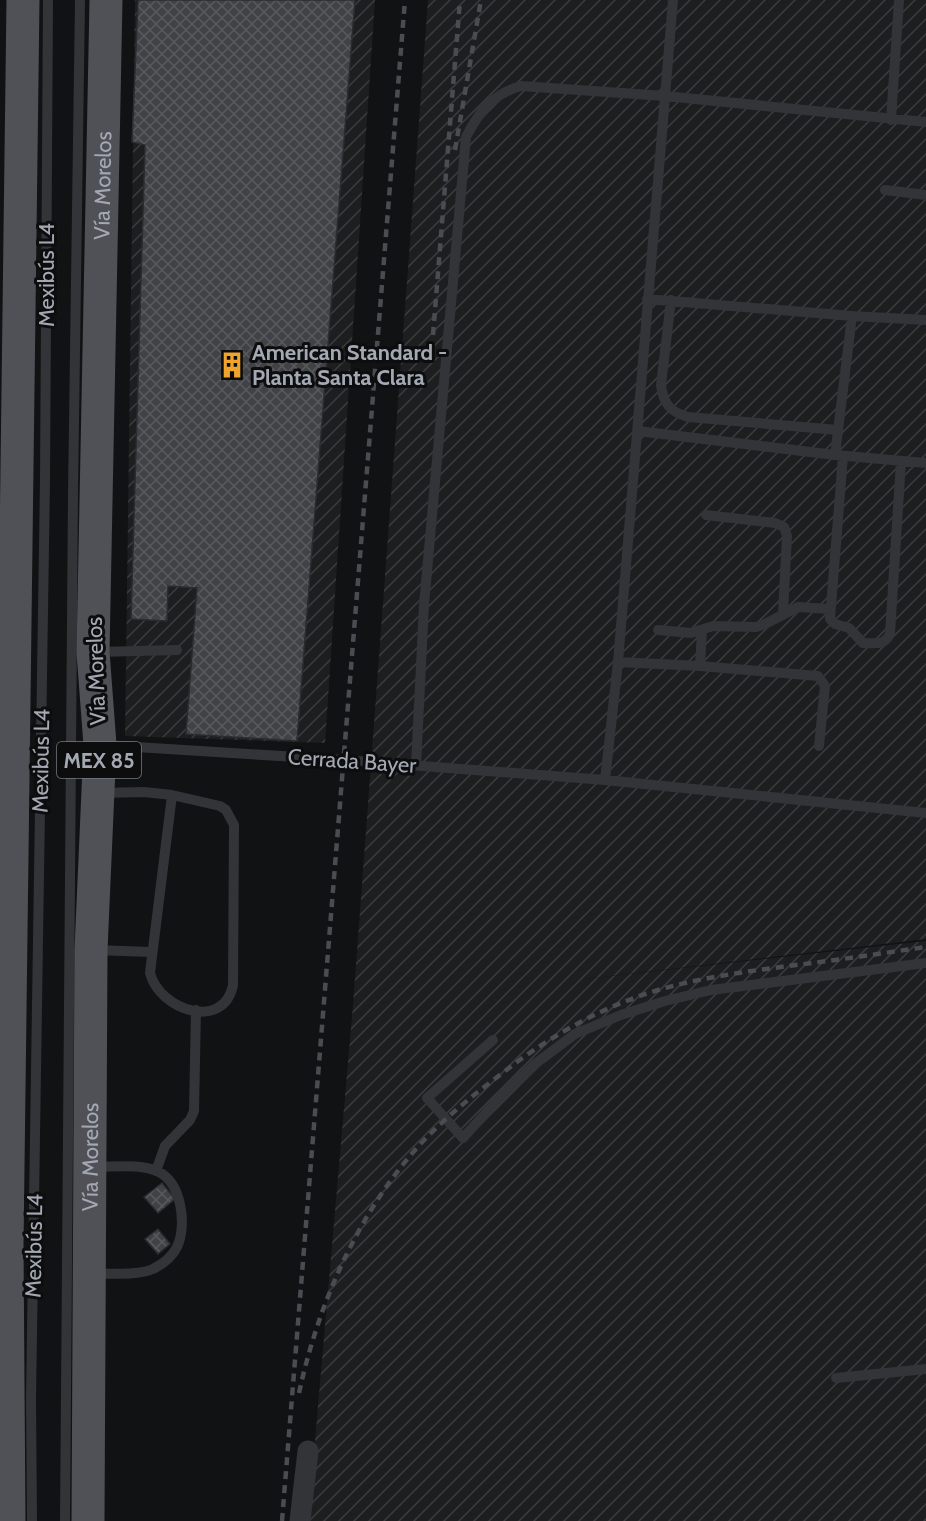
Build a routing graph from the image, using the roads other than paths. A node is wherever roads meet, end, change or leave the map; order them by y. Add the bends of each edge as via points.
1 (22, 0) edge
2 (48, 0) edge
3 (80, 0) edge
4 (106, 0) edge
5 (673, 0) edge
6 (899, 0) edge
7 (665, 96) junction
8 (891, 120) junction
9 (926, 122) edge
10 (885, 190) dead end
11 (926, 195) edge
12 (647, 299) junction
13 (671, 300) junction
14 (852, 316) junction
15 (926, 320) edge
16 (838, 430) junction
17 (639, 431) junction
18 (839, 456) junction
19 (901, 461) junction
20 (926, 463) edge
21 (706, 515) dead end
22 (830, 609) junction
23 (783, 614) junction
24 (658, 630) dead end
25 (702, 630) junction
26 (177, 650) dead end
27 (93, 652) junction
28 (618, 662) junction
29 (700, 666) junction
30 (7, 717) edge
31 (100, 745) junction
32 (819, 746) dead end
33 (416, 765) junction
34 (605, 780) junction
35 (98, 793) junction
36 (172, 795) junction
37 (926, 813) edge
38 (6, 890) edge
39 (91, 950) junction
40 (151, 952) junction
41 (926, 963) edge
42 (6, 972) edge
43 (196, 1010) junction
44 (494, 1040) dead end
45 (5, 1138) edge
46 (92, 1167) junction
47 (156, 1171) junction
48 (4, 1245) edge
49 (90, 1274) junction
50 (926, 1369) edge
51 (836, 1378) dead end
52 (308, 1451) dead end
53 (5, 1465) edge
54 (13, 1518) edge
55 (65, 1521) edge
56 (88, 1521) edge
57 (300, 1521) edge

1 - 30 main road via 14,235
2 - 54 lane, Mexibús L4 via 31,1399
3 - 55 lane, Mexibús L4
4 - 27 main road, Vía Morelos / MEX 85
5 - 7 lane
6 - 8 lane
7 - 8 lane
7 - 12 lane
7 - 33 lane via 521,86 488,102 466,137 424,605
8 - 9 lane
10 - 11 lane
12 - 13 lane
12 - 17 lane
13 - 14 lane
13 - 16 lane via 661,385 668,408 688,417
14 - 15 lane
14 - 16 lane
16 - 18 lane
17 - 18 lane
17 - 28 lane
18 - 19 lane
18 - 22 lane
19 - 20 lane
19 - 22 lane via 888,637 881,643 864,643 849,628 832,622
21 - 23 lane via 784,527 787,536
22 - 23 lane via 798,607
23 - 25 lane via 761,626 713,626
24 - 25 lane
25 - 29 lane
26 - 27 lane
27 - 31 main road, Vía Morelos / MEX 85
28 - 29 lane
28 - 34 lane
29 - 32 lane via 820,678 825,686
30 - 38 main road
31 - 33 lane, Cerrada Bayer
31 - 35 main road, Vía Morelos / MEX 85
33 - 34 lane, Cerrada Bayer
34 - 37 lane, Cerrada Bayer
35 - 36 lane
35 - 39 main road, Vía Morelos / MEX 85
36 - 40 lane
36 - 43 lane via 220,806 234,825 233,985 228,1000 213,1010
38 - 42 main road
39 - 40 lane
39 - 46 main road, Vía Morelos / MEX 85
40 - 43 lane via 150,973 157,989 182,1010
41 - 44 lane via 711,990 621,1015 575,1034 535,1064 463,1137 427,1098
42 - 45 main road
43 - 47 lane via 194,1111 165,1146
45 - 48 main road
46 - 47 lane via 142,1167
46 - 49 main road, Vía Morelos / MEX 85
47 - 49 lane via 172,1182 180,1201 178,1245 173,1254 142,1272
48 - 53 main road
49 - 56 main road, Vía Morelos / MEX 85
50 - 51 lane
52 - 57 street
53 - 54 main road

